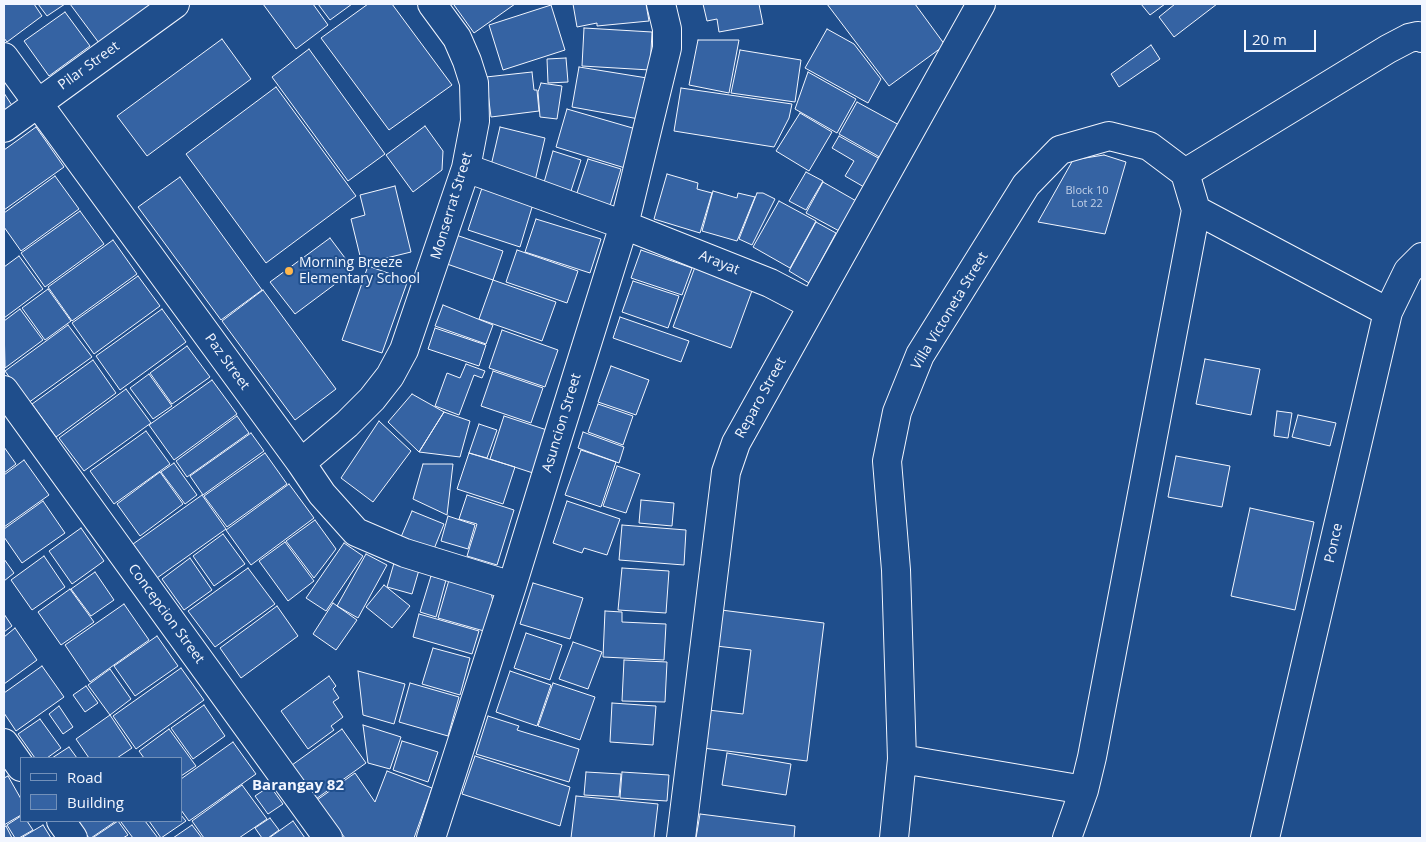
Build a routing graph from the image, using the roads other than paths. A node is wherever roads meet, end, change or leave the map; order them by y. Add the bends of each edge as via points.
1 (175, 4) edge
2 (432, 4) edge
3 (661, 4) edge
4 (981, 4) edge
5 (1422, 38) edge
6 (4, 57) edge
7 (38, 103) junction
8 (4, 128) edge
9 (466, 168) junction
10 (1185, 173) junction
11 (1196, 210) junction
12 (624, 226) junction
13 (1422, 257) edge
14 (812, 305) junction
15 (1388, 312) junction
16 (4, 390) edge
17 (301, 463) junction
18 (512, 586) junction
19 (4, 743) edge
20 (902, 759) junction
21 (20, 766) edge
22 (1084, 790) junction
23 (62, 822) edge
24 (73, 838) edge
25 (328, 838) edge
26 (432, 838) edge
27 (681, 838) edge
28 (894, 838) edge
29 (1067, 838) edge
30 (1264, 838) edge

1 - 7 street, Pilar Street
2 - 9 street, Monserrat Street via 457,38 474,84 475,121
3 - 12 street, Asuncion Street via 667,29 667,48
4 - 14 street, Reparo Street
5 - 10 street via 1409,38 1388,49
6 - 7 street, Paz Street
7 - 8 street, Pilar Street
7 - 17 street, Paz Street
9 - 12 street, Arayat
9 - 17 street, Monserrat Street via 404,350 390,376 348,424
10 - 11 street
10 - 20 street, Villa Victoneta Street via 1149,146 1109,136 1060,150 1026,185 920,355 897,412 887,461 896,570
11 - 15 street
11 - 22 street
12 - 14 street, Arayat via 770,283
12 - 18 street, Asuncion Street
13 - 15 street, Ponce via 1408,271
14 - 27 street, Reparo Street via 736,443 726,472
15 - 30 street, Ponce
16 - 25 street, Concepcion Street
17 - 18 street, Paz Street via 322,494 356,532 404,553
18 - 26 street, Asuncion Street
19 - 21 street
20 - 22 street
20 - 28 street, Villa Victoneta Street
22 - 29 street
23 - 24 street

